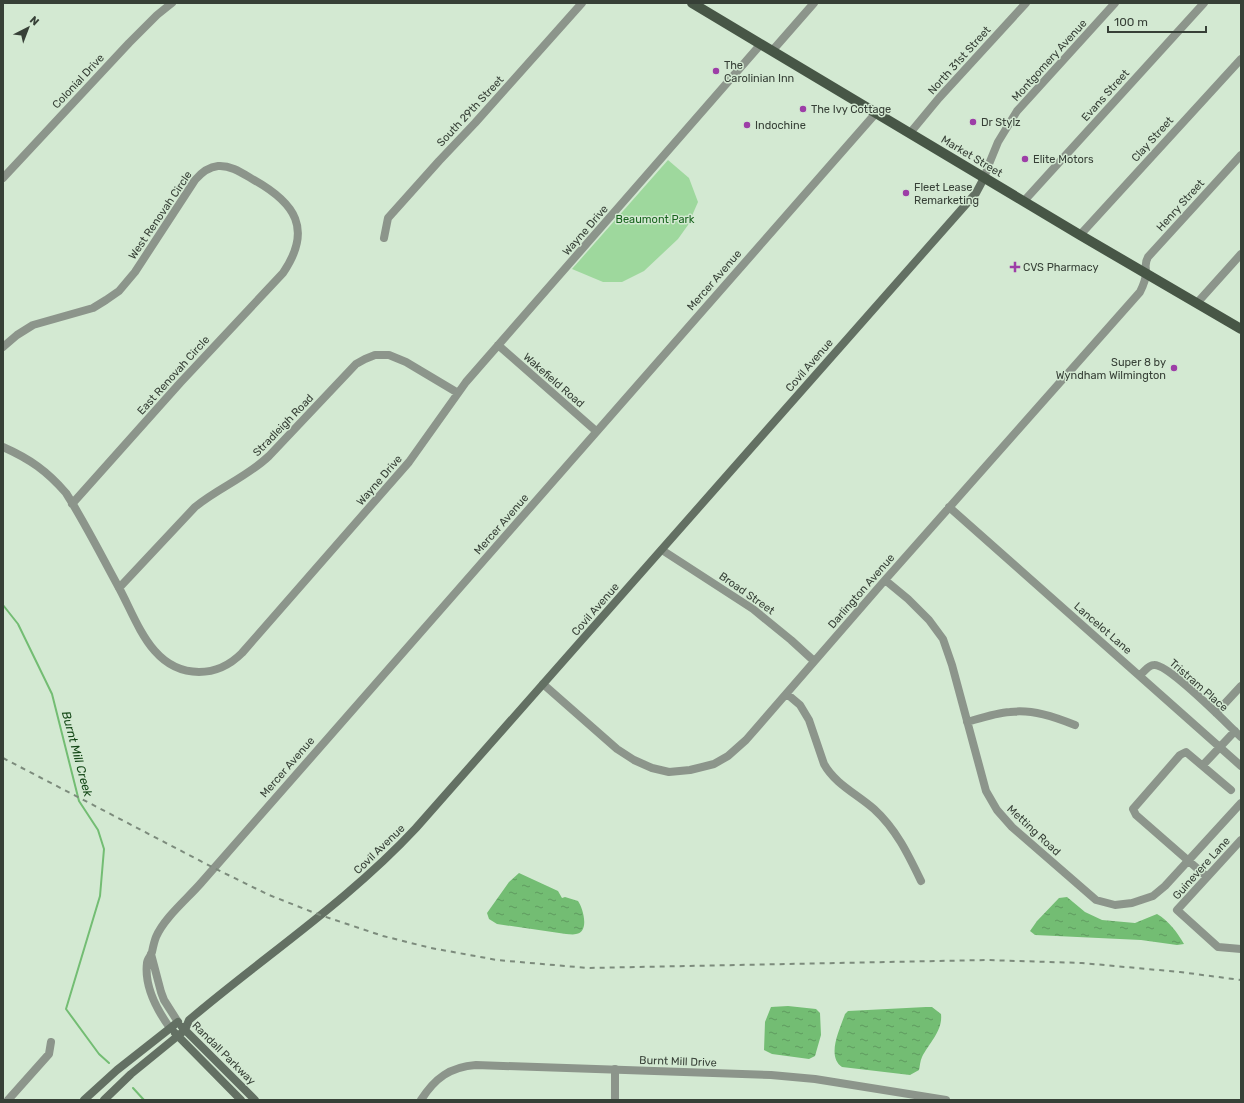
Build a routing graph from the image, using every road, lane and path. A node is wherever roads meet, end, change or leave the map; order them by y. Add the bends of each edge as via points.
1 (172, 3) edge
2 (582, 3) edge
3 (692, 3) edge
4 (814, 3) edge
5 (1026, 3) edge
6 (1115, 3) edge
7 (1204, 3) edge
8 (761, 44) junction
9 (772, 51) junction
10 (1241, 59) edge
11 (876, 113) junction
12 (910, 133) junction
13 (1241, 155) edge
14 (3, 178) edge
15 (984, 178) junction
16 (1024, 201) junction
17 (1080, 235) junction
18 (384, 238) dead end
19 (1241, 254) edge
20 (290, 261) joint
21 (1146, 274) junction
22 (1197, 304) junction
23 (1241, 329) edge
24 (498, 345) junction
25 (3, 347) edge
26 (458, 393) junction
27 (596, 431) junction
28 (3, 447) edge
29 (72, 504) junction
30 (949, 507) junction
31 (662, 550) junction
32 (886, 580) junction
33 (119, 588) junction
34 (814, 661) junction
35 (1140, 676) junction
36 (544, 684) junction
37 (1241, 686) edge
38 (786, 694) junction
39 (1216, 713) junction
40 (967, 722) junction
41 (1075, 725) dead end
42 (1234, 731) junction
43 (1241, 737) edge
44 (1220, 747) junction
45 (1203, 765) junction
46 (1241, 766) edge
47 (1231, 790) dead end
48 (1241, 803) edge
49 (1240, 843) edge
50 (1188, 861) junction
51 (1206, 878) junction
52 (921, 881) dead end
53 (1241, 949) edge
54 (151, 954) junction
55 (189, 1020) junction
56 (178, 1022) junction
57 (170, 1028) junction
58 (185, 1030) junction
59 (177, 1036) junction
60 (51, 1042) dead end
61 (615, 1069) junction
62 (8, 1100) edge
63 (84, 1100) edge
64 (104, 1100) edge
65 (241, 1100) edge
66 (255, 1100) edge
67 (421, 1100) edge
68 (615, 1100) edge
69 (946, 1100) edge

1 - 14 street, Colonial Drive via 129,43
2 - 18 street, South 29th Street via 388,218
3 - 8 main road, Market Street
4 - 9 street
5 - 12 street, North 31st Street
6 - 15 street, Montgomery Avenue via 1017,111 998,142
7 - 16 street, Evans Street
8 - 9 main road, Market Street
8 - 24 street, Wayne Drive
9 - 11 main road, Market Street
10 - 17 street, Clay Street
11 - 12 main road, Market Street
11 - 27 street, Mercer Avenue
12 - 15 main road, Market Street
13 - 21 street, Henry Street via 1148,258 1145,263
15 - 16 main road, Market Street
15 - 31 main road, Covil Avenue via 976,193
16 - 17 main road, Market Street
17 - 21 main road, Market Street
19 - 22 street
20 - 25 street, West Renovah Circle via 297,246 298,233 292,212 284,201 266,187 232,168 212,167 195,180 135,272 115,294 93,308 33,325
20 - 29 street, East Renovah Circle via 283,273
21 - 22 main road, Market Street
21 - 30 street, Darlington Avenue via 1140,292
22 - 23 main road, Market Street
24 - 26 street, Wayne Drive
24 - 27 street, Wakefield Road
26 - 33 street, Stradleigh Road via 393,356 375,355 360,361 269,456 254,469 195,507
26 - 33 street, Wayne Drive via 409,462 233,661 213,670 194,672 167,663 149,644
27 - 54 street, Mercer Avenue via 166,922 156,936
28 - 29 street, Wayne Drive via 39,466 55,480
29 - 33 street, Wayne Drive
30 - 32 street, Darlington Avenue
30 - 35 street, Lancelot Lane
31 - 34 street, Broad Street via 753,609
31 - 36 main road, Covil Avenue
32 - 34 street, Darlington Avenue
32 - 40 street, Metting Road via 908,598 937,630 950,658
34 - 38 street, Darlington Avenue
35 - 39 street, Tristram Place via 1150,665 1161,666
35 - 44 street, Lancelot Lane
36 - 38 street, Darlington Avenue via 634,760 669,772 714,764 728,756 746,740
36 - 55 main road, Covil Avenue via 442,800 383,862
37 - 39 street
38 - 52 street via 800,705 809,720 827,770 874,808 890,825 903,844
39 - 42 street, Tristram Place
40 - 41 street via 1019,711 1049,716
40 - 50 street, Metting Road via 986,791 996,810 1096,900 1115,906 1153,896
42 - 43 street, Tristram Place
42 - 44 street
44 - 45 street
44 - 46 street, Lancelot Lane
45 - 47 street
45 - 50 street via 1186,752 1180,755 1134,809 1136,815
48 - 50 street, Metting Road
49 - 51 street, Guinevere Lane
50 - 51 street
51 - 53 street, Guinevere Lane via 1177,910 1218,947
54 - 56 street via 164,1000
54 - 57 street, Mercer Avenue via 147,962 149,987 158,1010
55 - 56 main road, Covil Avenue
55 - 58 main road, Covil Avenue
56 - 57 main road
56 - 58 main road, Randall Parkway
57 - 59 main road, Randall Parkway
57 - 63 main road
58 - 59 main road
58 - 66 main road, Randall Parkway
59 - 64 main road
59 - 65 main road, Randall Parkway
60 - 62 street via 49,1054
61 - 67 street, Burnt Mill Drive via 466,1066 451,1070 442,1076
61 - 68 street
61 - 69 street, Burnt Mill Drive via 815,1079

